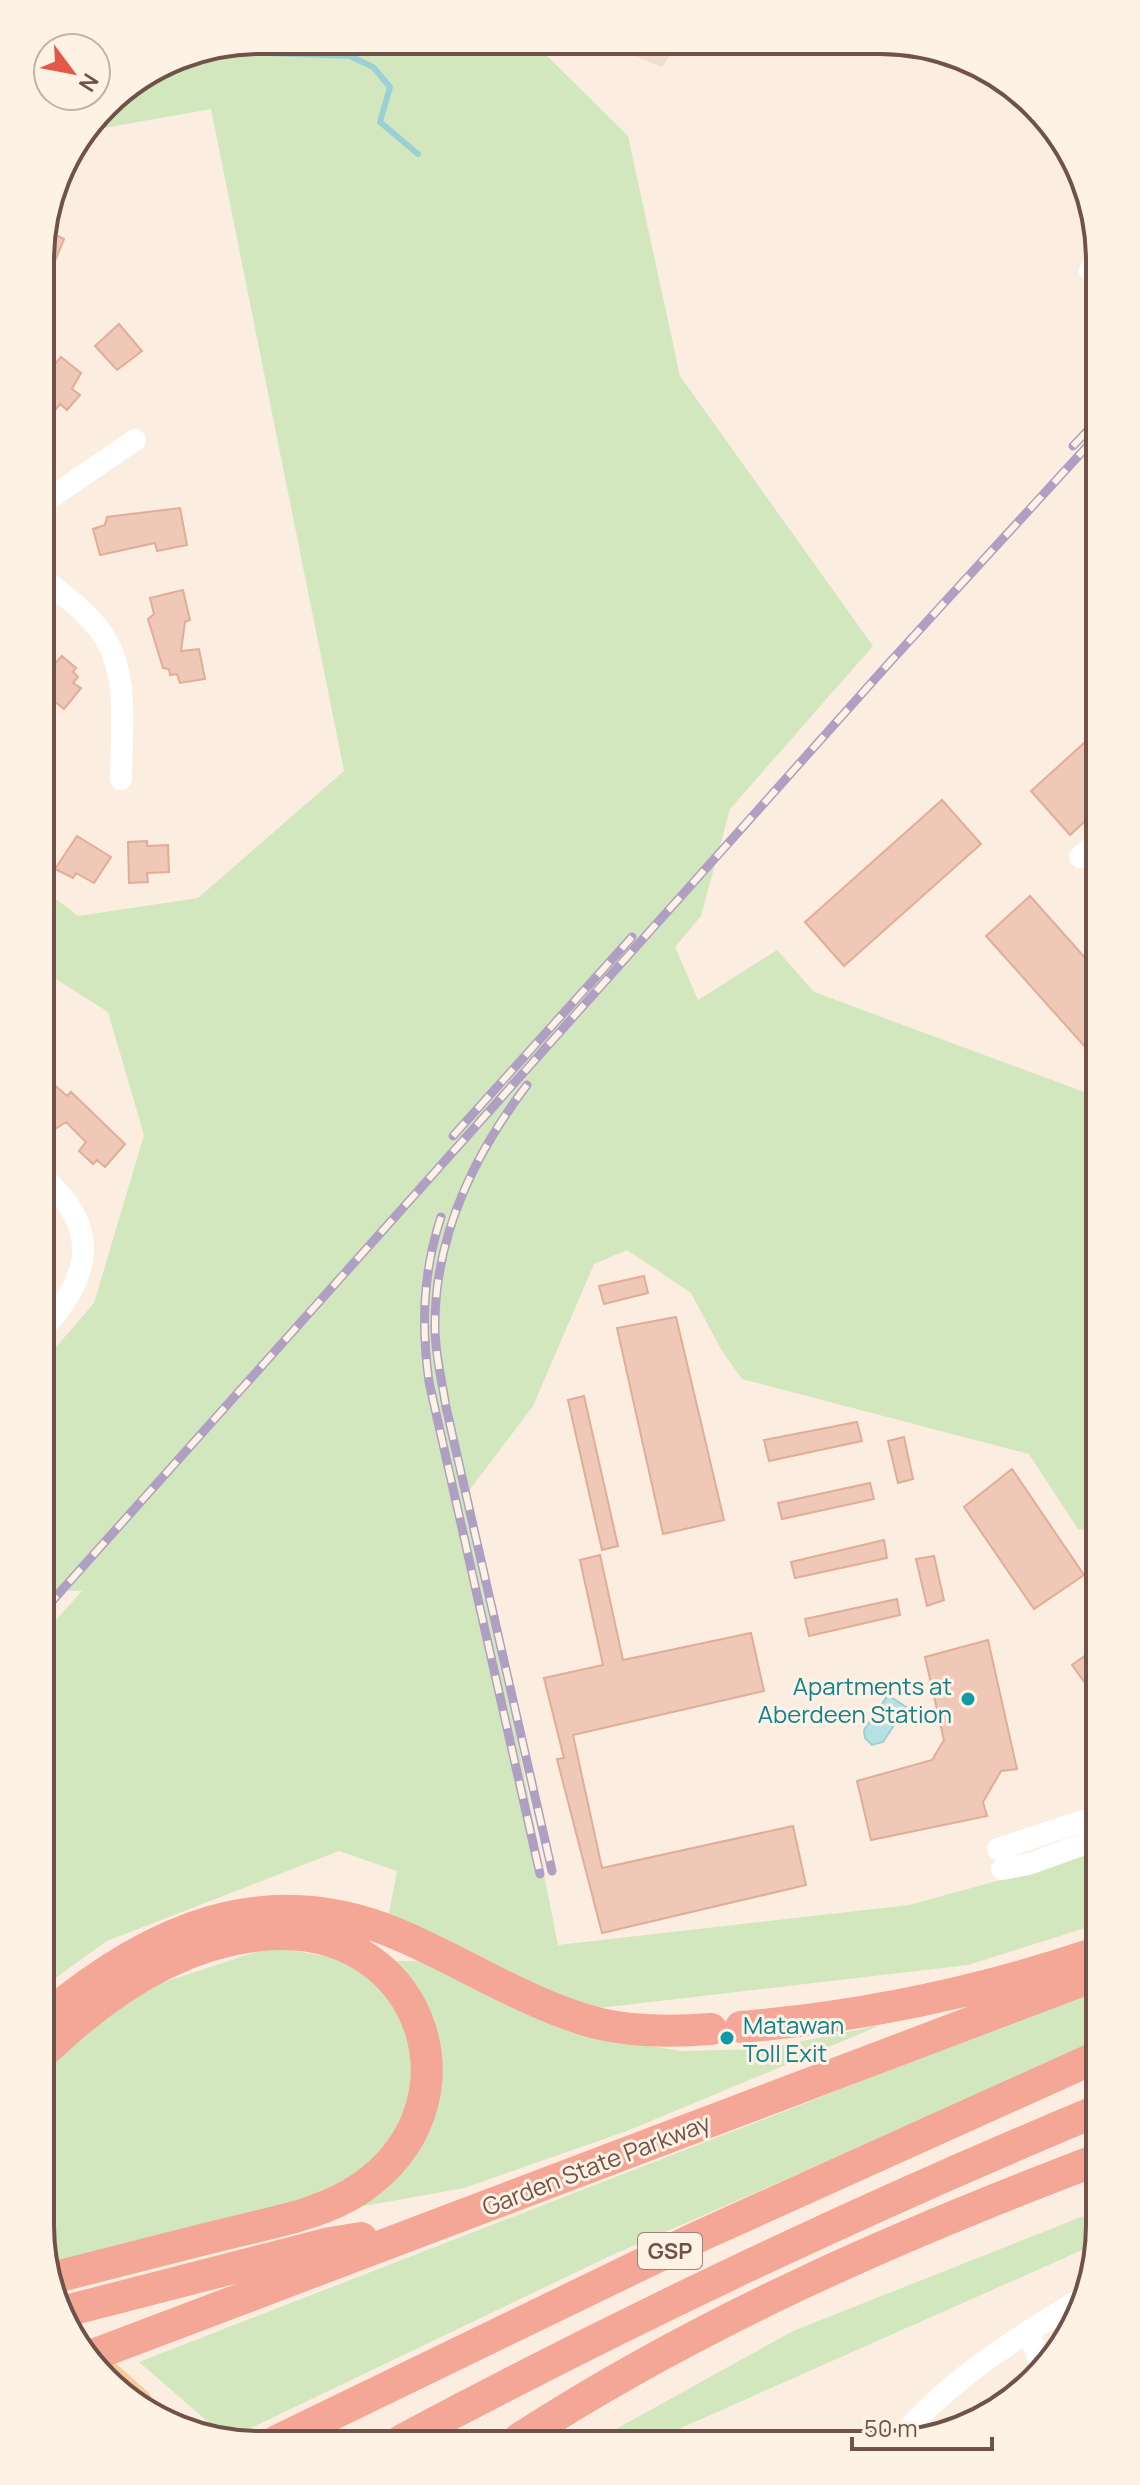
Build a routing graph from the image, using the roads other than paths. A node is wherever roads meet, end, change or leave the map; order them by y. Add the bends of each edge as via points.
1 (135, 440) dead end
2 (54, 495) edge
3 (54, 588) edge
4 (121, 779) dead end
5 (54, 1188) edge
6 (54, 1316) edge
7 (1086, 1821) edge
8 (1086, 1843) edge
9 (1086, 1958) edge
10 (1086, 1979) edge
11 (54, 2011) edge
12 (54, 2043) edge
13 (1086, 2062) edge
14 (1086, 2116) edge
15 (1086, 2164) edge
16 (432, 2227) junction
17 (61, 2276) edge
18 (1069, 2306) edge
19 (73, 2309) edge
20 (1028, 2331) junction
21 (99, 2353) edge
22 (1038, 2356) edge
23 (909, 2429) edge
24 (298, 2431) edge
25 (419, 2431) edge
26 (532, 2431) edge

1 - 2 street
3 - 4 street via 88,616 112,651 120,680
5 - 6 street via 76,1215 84,1255 73,1293
7 - 8 street via 1000,1859 1029,1864
9 - 11 highway via 901,2005 817,2020 663,2031 561,2012 375,1926 333,1914 285,1910 221,1918 174,1933 112,1967
10 - 16 highway, Garden State Parkway
12 - 17 highway via 91,2010 163,1965 235,1939 282,1934 338,1944 389,1976 419,2027 428,2069 421,2115 411,2137 360,2189 296,2216
13 - 24 highway, GSP via 700,2236
14 - 25 highway, GSP via 773,2252
15 - 26 highway via 785,2290 652,2358
16 - 19 highway via 330,2243
16 - 21 highway, Garden State Parkway
18 - 20 street
20 - 22 street
20 - 23 street via 933,2402

